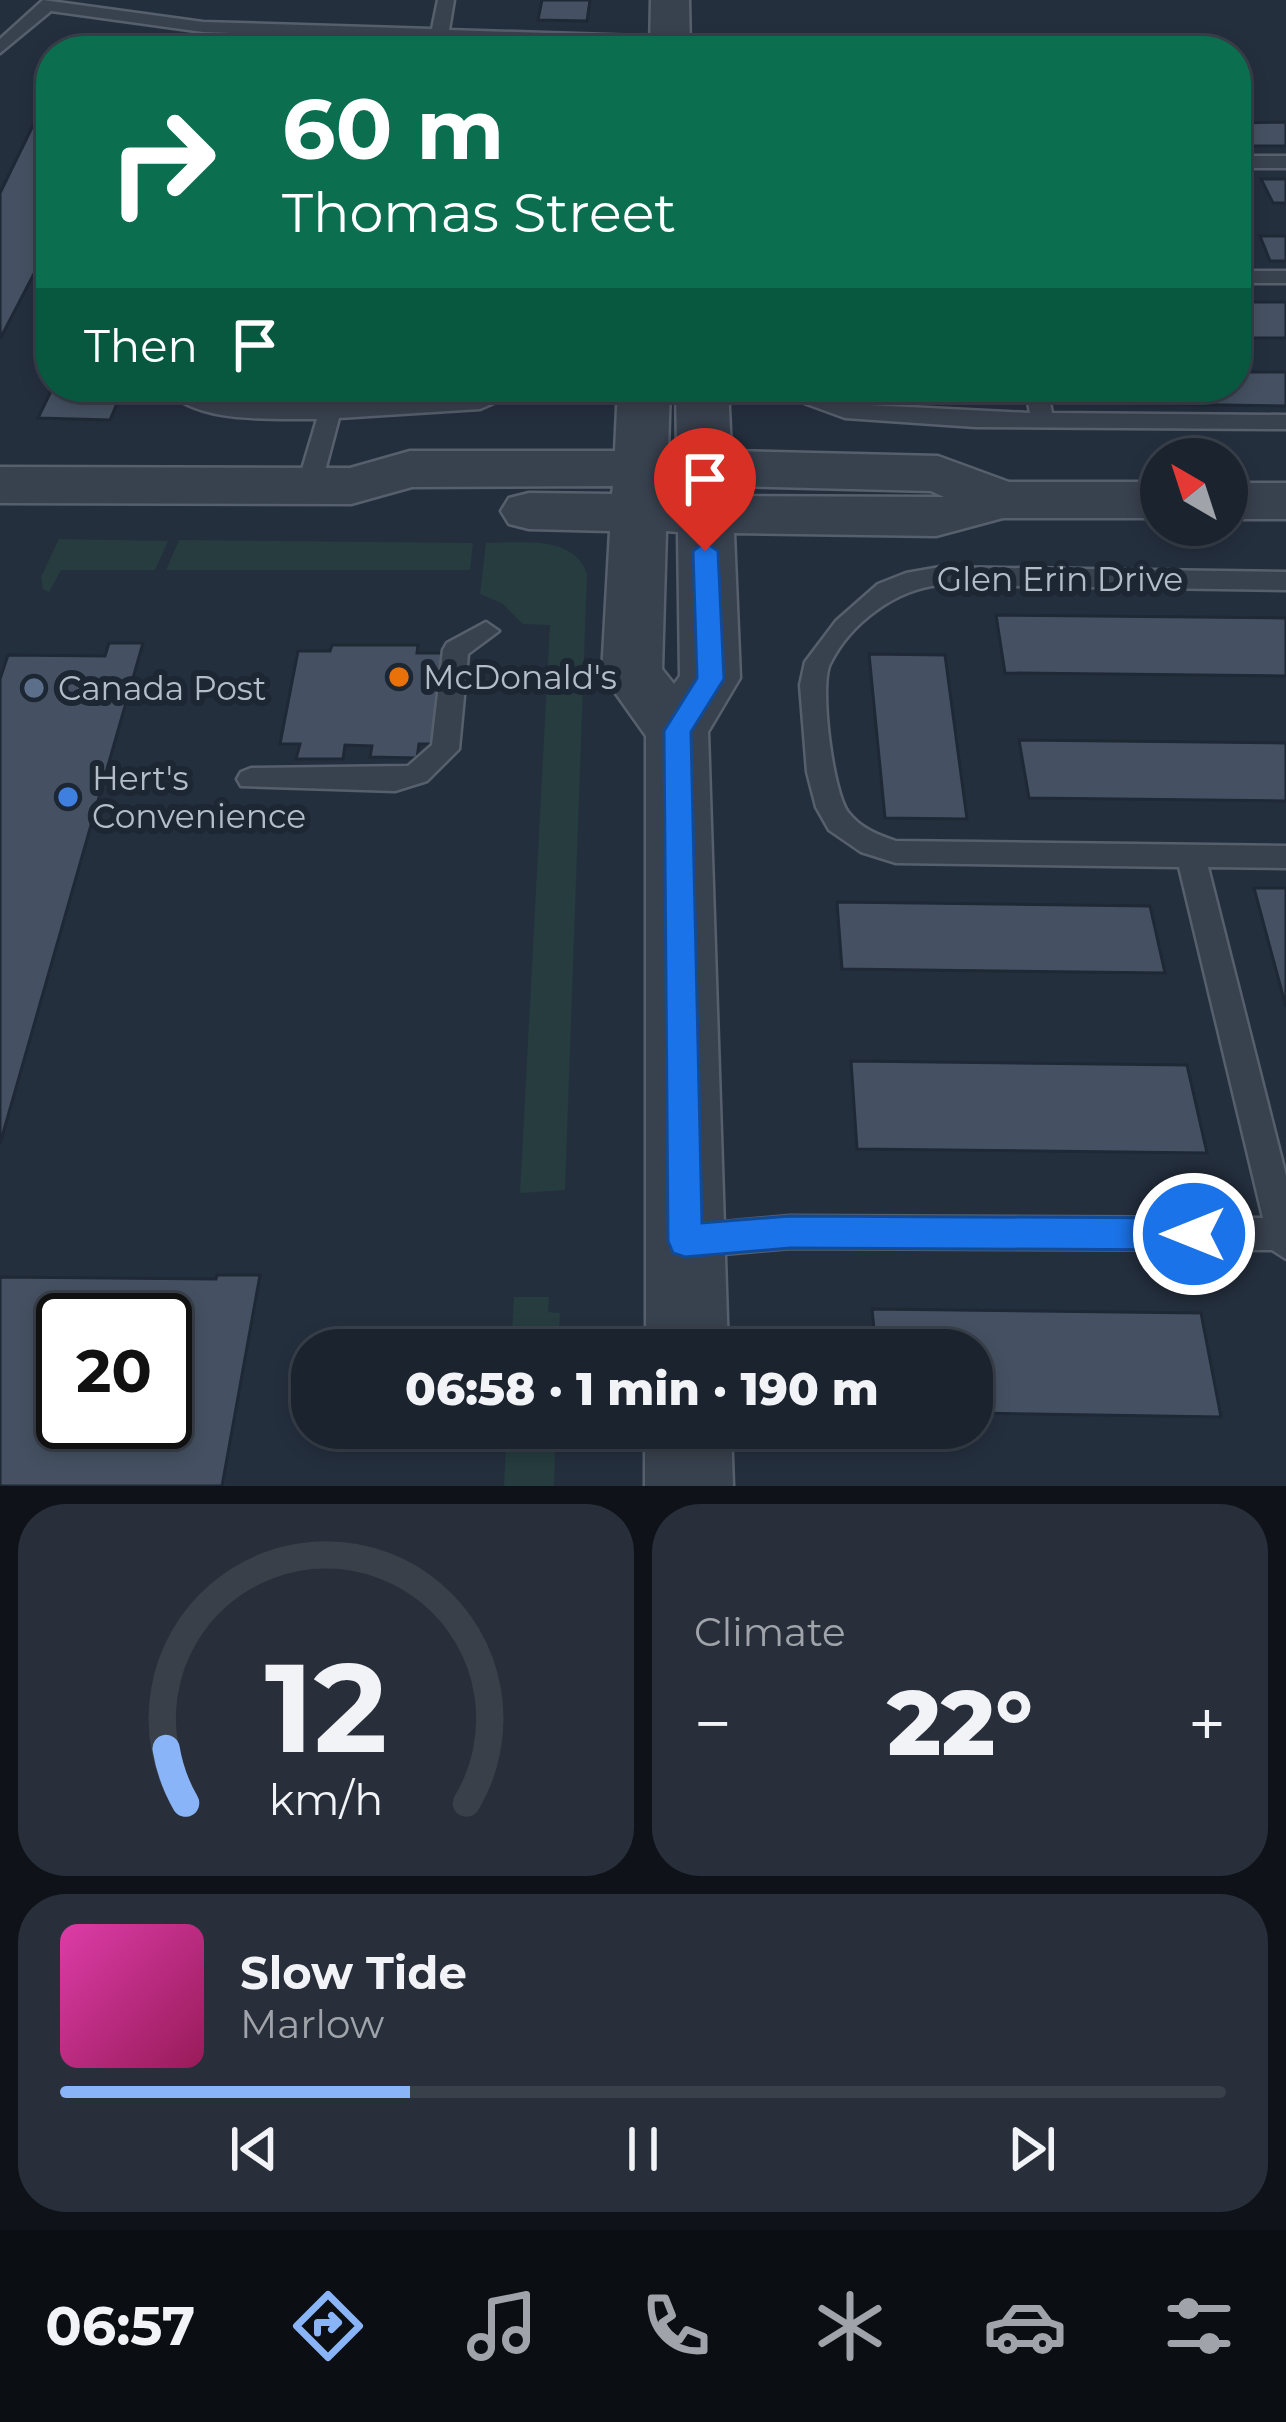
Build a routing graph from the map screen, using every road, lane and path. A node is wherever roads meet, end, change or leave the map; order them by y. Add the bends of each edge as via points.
1 (446, 0) edge
2 (670, 0) edge
3 (50, 3) edge
4 (440, 33) junction
5 (493, 36) edge
6 (670, 36) edge
7 (0, 48) edge
8 (1286, 162) edge
9 (1251, 163) edge
10 (1251, 277) edge
11 (1286, 277) edge
12 (208, 402) edge
13 (480, 402) edge
14 (643, 402) edge
15 (702, 402) edge
16 (822, 402) edge
17 (1039, 402) edge
18 (330, 412) junction
19 (1042, 418) junction
20 (1286, 422) edge
21 (0, 485) edge
22 (330, 486) junction
23 (640, 490) junction
24 (704, 491) junction
25 (1140, 500) edge
26 (1248, 500) edge
27 (1286, 501) edge
28 (1286, 581) edge
29 (486, 631) dead end
30 (677, 731) junction
31 (251, 779) dead end
32 (1191, 856) junction
33 (1286, 856) edge
34 (1285, 1237) edge
35 (685, 1241) junction
36 (687, 1329) edge
37 (688, 1449) edge
38 (689, 1486) edge

1 - 4 lane
2 - 6 street
3 - 4 lane via 203,27
3 - 7 lane
4 - 5 lane
8 - 9 lane
10 - 11 lane
12 - 18 lane
13 - 18 lane
14 - 23 street
15 - 24 street
16 - 19 lane via 845,411
17 - 19 lane
18 - 22 lane
19 - 20 lane
21 - 22 street, Glen Erin Drive
22 - 23 street, Glen Erin Drive via 410,509
23 - 24 street, Glen Erin Drive
23 - 30 street via 632,674
24 - 25 street, Glen Erin Drive via 936,517 1004,500
24 - 30 street via 710,679
26 - 27 street
28 - 32 lane, Glen Erin Drive via 908,580 888,589 814,669 824,800 842,827 874,847
29 - 31 lane via 456,650 445,749 417,774
30 - 35 street
32 - 33 lane, Glen Erin Drive
32 - 34 lane
34 - 35 lane via 790,1232
35 - 36 street
37 - 38 street

